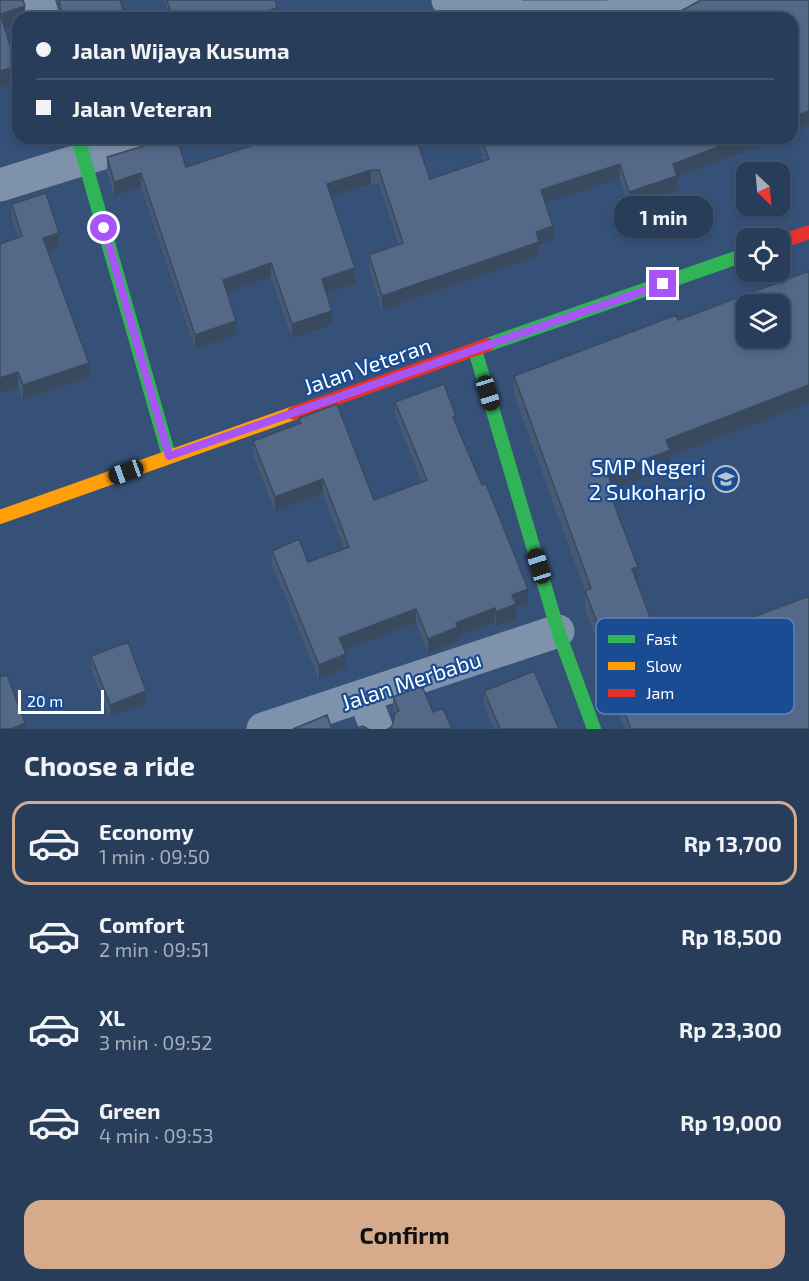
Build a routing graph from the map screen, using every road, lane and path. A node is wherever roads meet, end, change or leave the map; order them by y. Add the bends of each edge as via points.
1 (448, 0) edge
2 (692, 0) edge
3 (496, 12) edge
4 (643, 12) edge
5 (113, 144) edge
6 (81, 149) edge
7 (0, 185) edge
8 (809, 232) edge
9 (790, 239) edge
10 (736, 258) edge
11 (475, 350) junction
12 (169, 456) junction
13 (0, 517) edge
14 (558, 631) junction
15 (364, 696) junction
16 (263, 729) edge
17 (377, 729) edge
18 (594, 729) edge

1 - 3 street
2 - 4 street via 673,8
5 - 6 street
6 - 7 street
6 - 12 main road
8 - 9 main road
10 - 11 main road, Jalan Veteran
11 - 12 main road, Jalan Veteran
11 - 14 main road
12 - 13 main road, Jalan Veteran
14 - 15 street, Jalan Merbabu
14 - 18 main road
15 - 16 street, Jalan Merbabu
15 - 17 street

